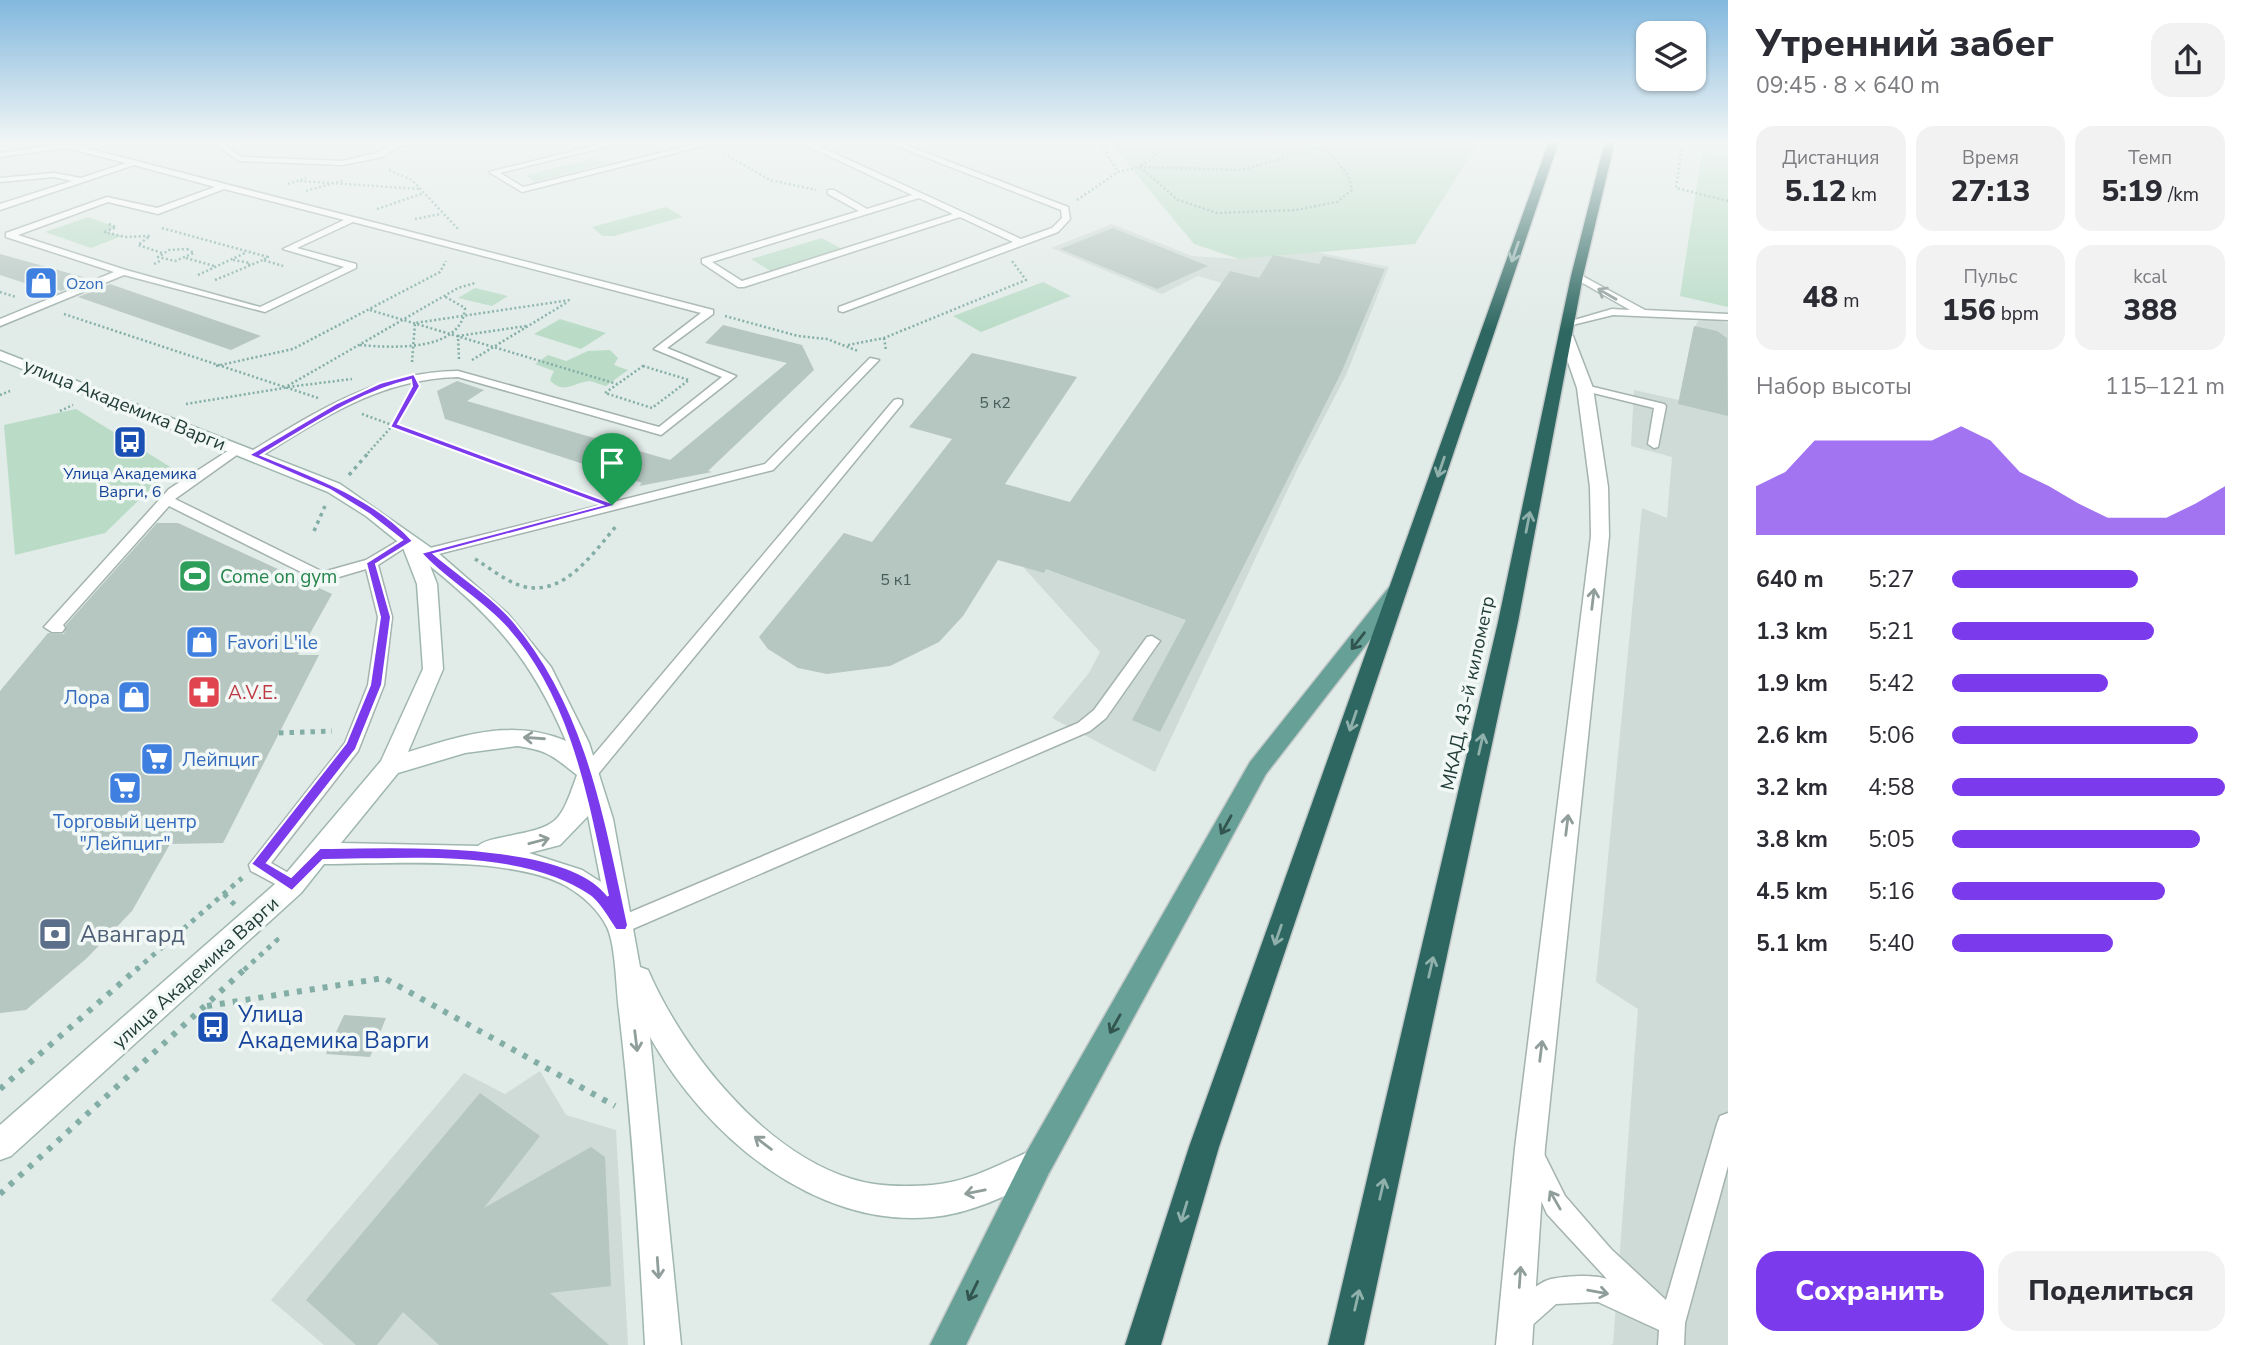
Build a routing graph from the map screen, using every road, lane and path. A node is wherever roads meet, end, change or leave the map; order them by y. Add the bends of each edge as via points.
1 (94, 204) edge
2 (127, 204) edge
3 (177, 204) edge
4 (296, 204) edge
5 (393, 204) edge
6 (433, 204) edge
7 (852, 204) edge
8 (890, 204) edge
9 (934, 204) edge
10 (1051, 204) edge
11 (1072, 204) edge
12 (1188, 204) edge
13 (1329, 204) edge
14 (1531, 204) edge
15 (1595, 204) edge
16 (1065, 209) junction
17 (158, 211) junction
18 (865, 211) junction
19 (370, 212) dead end
20 (958, 215) junction
21 (354, 219) junction
22 (108, 224) dead end
23 (1021, 242) junction
24 (455, 244) junction
25 (1003, 249) junction
26 (248, 251) junction
27 (162, 253) junction
28 (186, 258) junction
29 (162, 260) junction
30 (263, 260) junction
31 (228, 261) junction
32 (215, 266) junction
33 (248, 267) junction
34 (289, 268) dead end
35 (127, 273) junction
36 (1577, 276) junction
37 (204, 280) dead end
38 (212, 281) dead end
39 (475, 283) dead end
40 (0, 292) edge
41 (444, 296) junction
42 (40, 306) junction
43 (843, 309) dead end
44 (369, 310) junction
45 (709, 312) junction
46 (1643, 313) junction
47 (467, 315) junction
48 (1728, 317) edge
49 (403, 319) junction
50 (0, 323) edge
51 (415, 323) junction
52 (529, 326) junction
53 (1567, 331) junction
54 (450, 334) junction
55 (458, 336) junction
56 (359, 345) junction
57 (848, 345) junction
58 (413, 346) junction
59 (494, 347) junction
60 (0, 355) edge
61 (874, 360) joint
62 (215, 366) junction
63 (454, 370) junction
64 (414, 377) junction
65 (617, 384) junction
66 (284, 388) junction
67 (1585, 388) junction
68 (10, 391) dead end
69 (0, 395) edge
70 (898, 402) dead end
71 (186, 404) dead end
72 (340, 405) junction
73 (393, 425) junction
74 (1654, 443) dead end
75 (237, 449) junction
76 (254, 455) junction
77 (334, 488) junction
78 (167, 500) junction
79 (612, 505) junction
80 (617, 525) dead end
81 (313, 531) dead end
82 (401, 535) junction
83 (426, 553) junction
84 (475, 559) dead end
85 (371, 563) junction
86 (1400, 587) junction
87 (57, 628) dead end
88 (1152, 641) dead end
89 (332, 731) dead end
90 (279, 733) dead end
91 (390, 766) junction
92 (588, 774) junction
93 (320, 854) junction
94 (448, 854) junction
95 (258, 864) junction
96 (292, 885) junction
97 (621, 925) junction
98 (277, 940) dead end
99 (207, 1006) junction
100 (0, 1089) edge
101 (620, 1109) dead end
102 (1728, 1124) edge
103 (0, 1145) edge
104 (1530, 1148) junction
105 (1037, 1164) junction
106 (0, 1194) edge
107 (1515, 1333) edge
108 (1672, 1334) edge
109 (663, 1345) edge
110 (948, 1345) edge
111 (1143, 1345) edge
112 (1346, 1345) edge

1 - 35 lane via 9,235
2 - 17 lane
3 - 17 lane
4 - 21 lane
5 - 19 path
6 - 24 path via 459,227
7 - 18 lane
8 - 18 lane
9 - 20 lane
10 - 16 lane
11 - 16 path
12 - 13 path via 1217,214
14 -> 86 highway
15 - 36 highway, МКАД, 43-й километр
16 - 23 lane via 1066,219 1055,230
17 - 26 path via 145,223
18 - 20 lane via 705,261 741,285
20 - 23 lane
21 - 24 lane
21 - 35 lane via 288,249 353,266 261,310
22 - 27 path via 116,226 105,232 150,236 138,245
23 - 25 lane
24 - 44 path via 440,272
24 - 45 lane
25 - 43 lane
25 - 57 path via 1026,280 884,338
26 - 30 path via 268,257
26 - 31 path
27 - 28 path via 191,250 194,253
27 - 29 path via 158,257
28 - 29 path
28 - 32 path
29 - 35 path
30 - 33 path
30 - 34 path
31 - 32 path
31 - 33 path via 247,260
32 - 37 path via 198,275
33 - 38 path
35 - 42 lane
46 -> 36 lane
36 - 53 highway, МКАД, 43-й километр
39 - 41 path
40 - 42 path
41 - 47 path via 458,301
41 - 49 path
42 - 50 lane
42 - 62 path
44 - 49 path
44 - 62 path via 293,349
45 - 57 path
45 - 63 lane via 659,348 730,376 661,431
46 - 48 lane
46 - 53 lane via 1612,312
47 - 51 path
47 - 52 path via 570,300
47 - 54 path
49 - 51 path
49 - 56 path
51 - 54 path
51 - 58 path
52 - 55 path
52 - 59 path
53 - 67 street
112 -> 53 highway, МКАД, 43-й километр via 1508,622
54 - 55 path
54 - 58 path
55 - 59 path
55 - 63 path
56 - 58 path via 379,349
56 - 66 path
57 - 61 path
58 - 64 path
59 - 63 path
59 - 65 path
60 - 75 street, улица Академика Варги
61 - 79 lane via 769,467
62 - 66 path
63 - 64 lane
64 - 72 lane via 383,384
64 - 73 path via 416,386
65 - 65 path via 605,393 652,408 689,380 643,366
66 - 71 path
66 - 72 path
67 - 74 lane via 1660,406
104 -> 67 street via 1600,536 1599,487
68 - 69 path
70 - 92 lane
72 - 73 path
72 - 76 lane
73 - 77 path
73 - 79 path
75 - 76 street, улица Академика Варги
75 - 78 lane
76 - 77 street, улица Академика Варги
77 - 81 path
77 - 82 street, улица Академика Варги
78 - 85 lane via 322,577
78 - 87 lane via 52,627
79 - 83 lane
80 - 84 path via 570,575 553,586 524,588
82 - 83 street
82 - 85 lane
82 - 91 street, улица Академика Варги via 417,554 427,584 433,669
83 - 92 street via 510,625 544,672
85 - 95 lane via 385,617 376,685 352,746
86 -> 105 main road via 1258,768
86 -> 111 highway via 1204,1147
88 - 97 lane via 1100,714 1084,727
89 - 90 path
92 -> 91 street via 570,751 545,739 516,737 477,742
91 - 93 street, улица Академика Варги
94 -> 92 street via 506,850 551,838 577,814
92 - 97 street
93 - 94 street
93 - 96 street, улица Академика Варги
94 - 97 street via 502,859 562,873 597,893
95 - 96 lane
95 - 100 path
96 - 103 street, улица Академика Варги
105 -> 97 street via 986,1190 918,1203 849,1194 791,1164 743,1127 692,1076 645,1002
97 -> 109 street via 653,1183
98 - 99 path
99 - 101 path via 384,978
99 - 106 path
102 - 108 lane
107 -> 104 street
108 -> 104 lane via 1556,1205
105 -> 110 main road
107 -> 108 lane via 1551,1292 1599,1289

